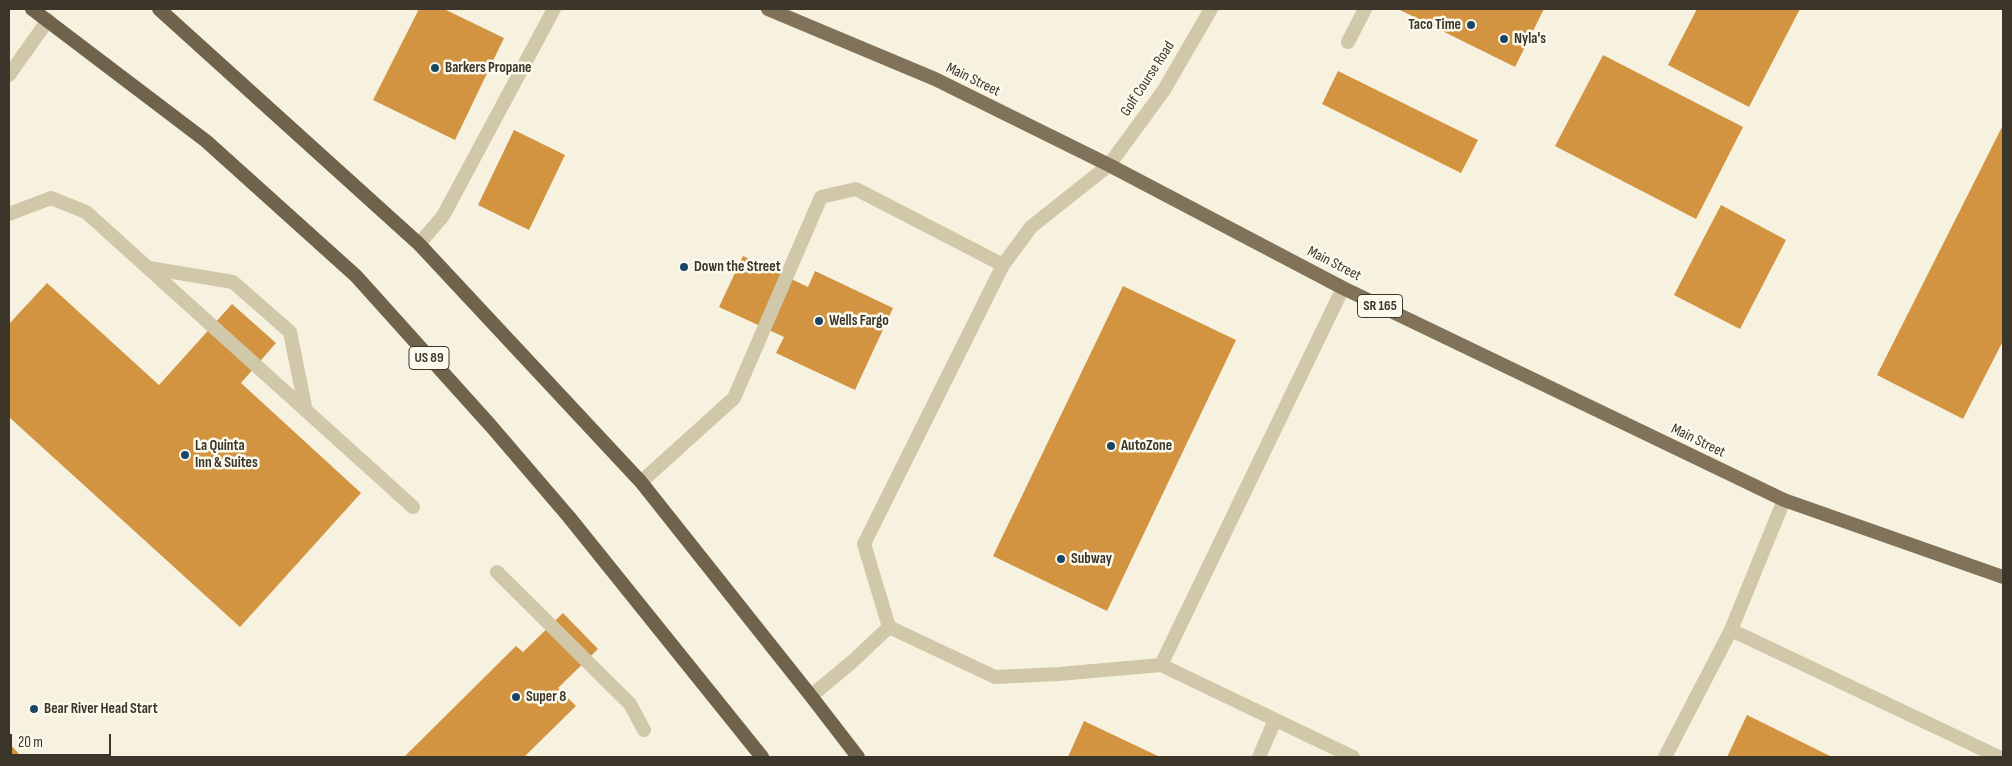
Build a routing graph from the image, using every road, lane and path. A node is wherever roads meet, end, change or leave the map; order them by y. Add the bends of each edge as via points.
1 (32, 9) edge
2 (159, 9) edge
3 (170, 9) edge
4 (554, 9) edge
5 (768, 9) edge
6 (1211, 9) edge
7 (1365, 9) edge
8 (48, 20) junction
9 (175, 24) junction
10 (1348, 42) dead end
11 (9, 75) edge
12 (1109, 165) junction
13 (9, 214) edge
14 (419, 244) junction
15 (1003, 264) junction
16 (148, 268) junction
17 (1344, 288) junction
18 (306, 411) junction
19 (641, 482) junction
20 (1784, 500) junction
21 (413, 506) dead end
22 (497, 572) dead end
23 (2003, 577) edge
24 (889, 627) junction
25 (1731, 630) junction
26 (1161, 665) junction
27 (811, 696) junction
28 (1275, 720) junction
29 (644, 730) dead end
30 (756, 755) edge
31 (858, 757) edge
32 (1259, 757) edge
33 (1353, 757) edge
34 (1665, 757) edge
35 (1999, 757) edge

1 - 8 highway, US 89
2 - 9 highway
3 - 9 highway
4 - 14 street via 443,216
5 - 12 main road, Main Street / SR 165 via 935,79
6 - 12 street, Golf Course Road via 1164,90
7 - 10 street
8 - 11 street
8 - 30 highway, US 89 via 206,141 356,276 568,517
9 - 14 highway
12 - 15 street, Golf Course Road via 1031,227
12 - 17 main road, Main Street / SR 165
13 - 16 street via 51,198 86,212
14 - 19 highway
15 - 19 street via 856,189 821,197 734,398
15 - 24 street, Golf Course Road via 864,544
16 - 18 street
16 - 18 street via 233,282 290,332
17 - 20 main road, Main Street / SR 165
17 - 26 street
18 - 21 street
19 - 27 highway
20 - 23 main road, Main Street / SR 165
20 - 25 street
22 - 29 street via 630,704
24 - 26 street via 995,677
24 - 27 street
25 - 34 street
25 - 35 street
26 - 28 street
27 - 31 highway
28 - 32 street
28 - 33 street

